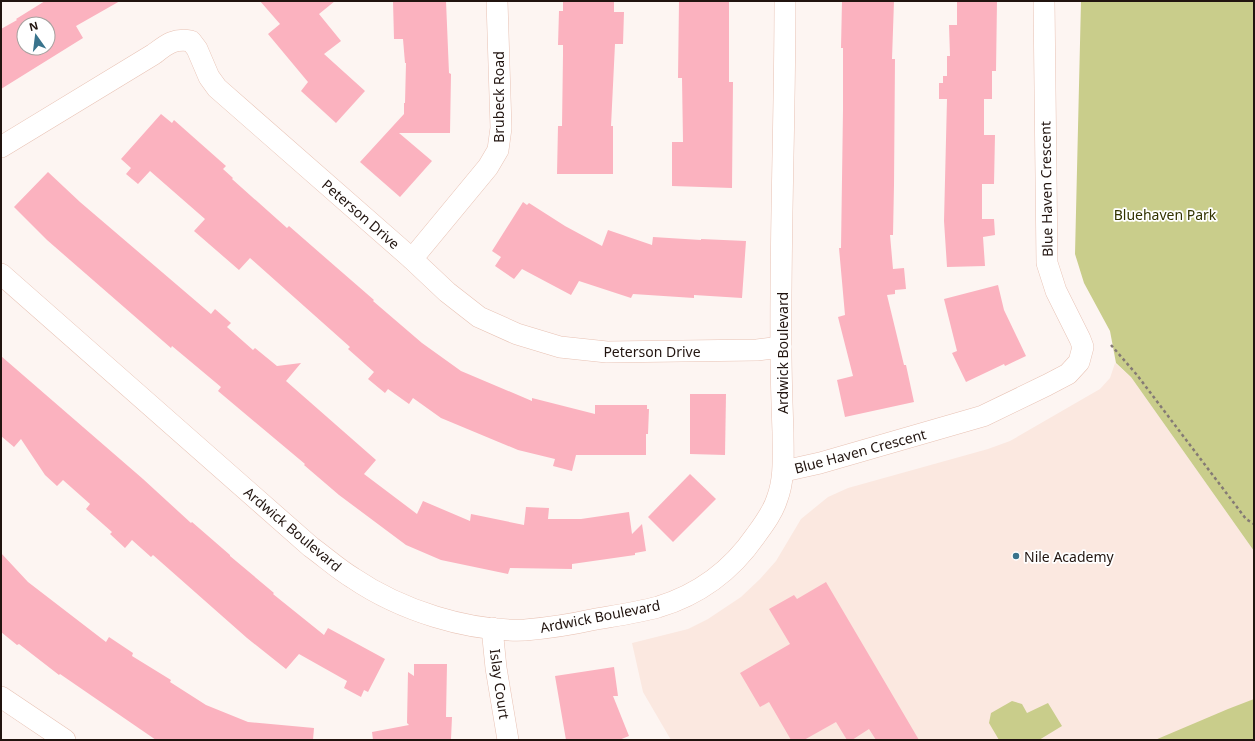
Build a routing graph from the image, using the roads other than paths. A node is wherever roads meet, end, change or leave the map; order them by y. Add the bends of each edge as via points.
1 (498, 1) edge
2 (785, 1) edge
3 (1044, 1) edge
4 (1, 147) edge
5 (412, 259) junction
6 (1, 274) edge
7 (781, 347) junction
8 (784, 472) junction
9 (492, 628) junction
10 (1, 698) edge
11 (65, 740) edge
12 (508, 740) edge

1 - 5 street, Brubeck Road via 501,128 498,150 488,167
2 - 7 street, Ardwick Boulevard
3 - 8 street, Blue Haven Crescent via 1047,263 1056,291 1083,347 1079,362 1068,374 984,416
4 - 5 street, Peterson Drive via 167,44 182,40 191,42 217,88
5 - 7 street, Peterson Drive via 478,317 517,334 560,347 607,352 757,350
6 - 9 street, Ardwick Boulevard via 311,547 353,578 391,600 426,615
7 - 8 street, Ardwick Boulevard
8 - 9 street, Ardwick Boulevard via 777,500 747,548 730,567 692,594 657,607 568,625 523,630
9 - 12 street, Islay Court
10 - 11 street

